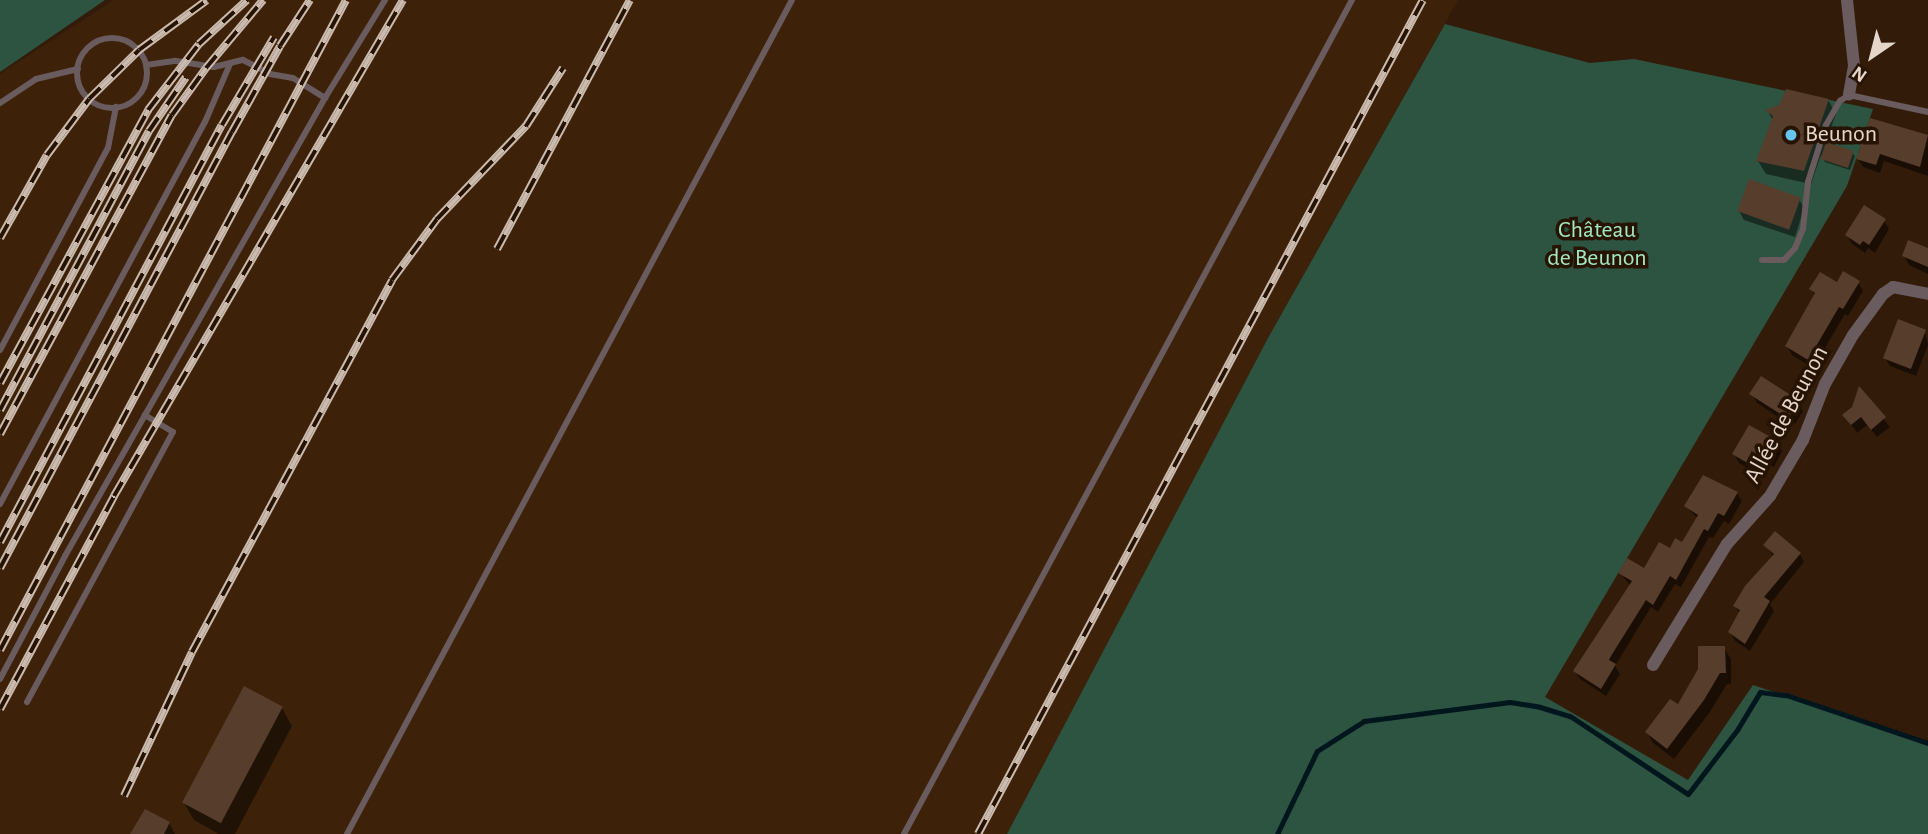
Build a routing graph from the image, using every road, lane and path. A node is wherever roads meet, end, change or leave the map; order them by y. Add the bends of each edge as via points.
1 (385, 0) edge
2 (792, 0) edge
3 (1352, 0) edge
4 (1846, 0) edge
5 (230, 64) junction
6 (146, 65) junction
7 (78, 69) junction
8 (1849, 94) junction
9 (325, 97) junction
10 (0, 103) edge
11 (116, 107) junction
12 (1928, 112) edge
13 (1762, 260) dead end
14 (1928, 294) edge
15 (0, 351) edge
16 (145, 415) junction
17 (0, 504) edge
18 (1653, 665) dead end
19 (0, 680) edge
20 (27, 702) dead end
21 (346, 834) edge
22 (904, 834) edge

1 - 9 lane
2 - 21 lane
3 - 22 lane
4 - 8 street via 1854,66
5 - 6 lane via 206,68 176,61
5 - 9 lane via 249,62 270,75 293,78
5 - 17 lane via 205,122
6 - 7 lane via 130,43 107,38 87,49
6 - 11 lane via 144,88 127,104
7 - 10 lane via 36,79
7 - 11 lane via 89,99
8 - 12 lane
8 - 13 lane via 1826,125 1808,182 1803,229 1794,248 1784,260
9 - 16 lane
11 - 15 lane via 108,148
14 - 18 street, Allée de Beunon via 1893,287 1883,294 1825,384 1803,440 1770,496 1727,544
16 - 19 lane
16 - 20 lane via 173,432

